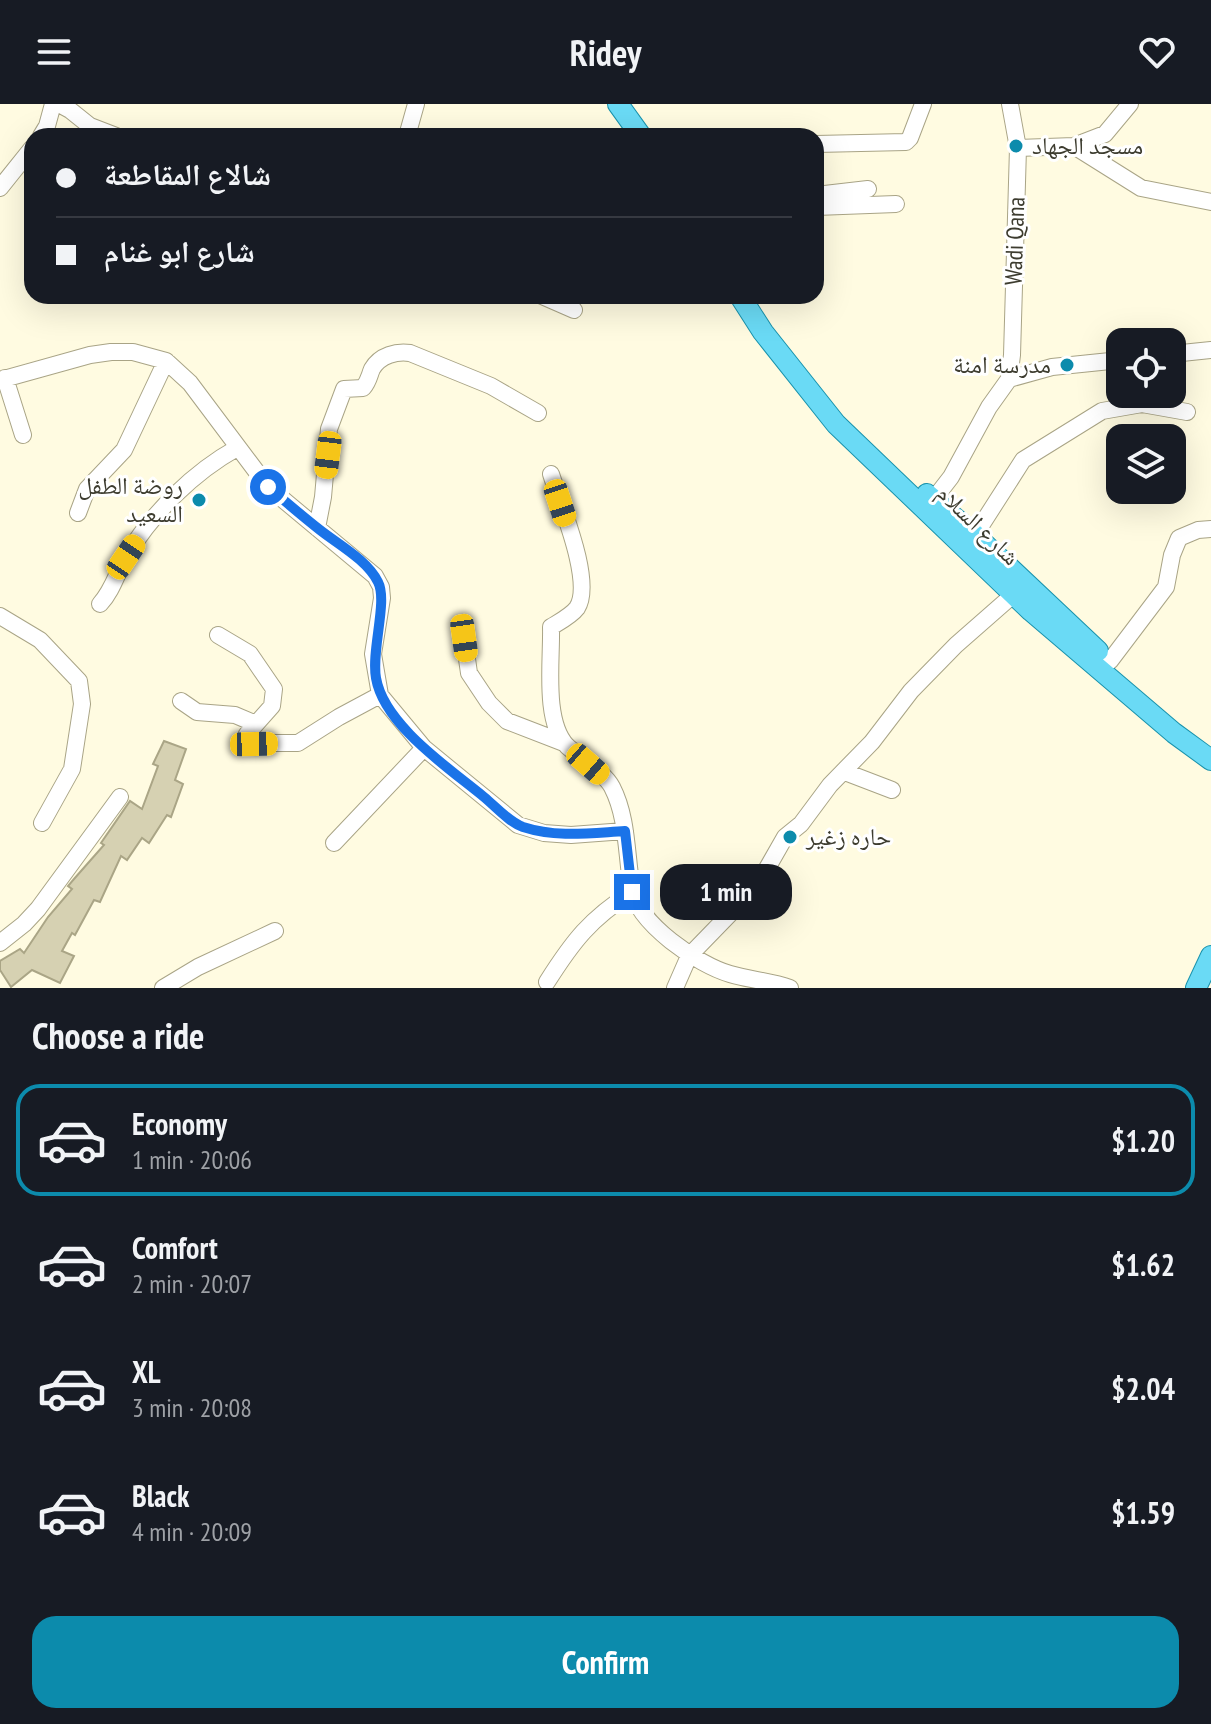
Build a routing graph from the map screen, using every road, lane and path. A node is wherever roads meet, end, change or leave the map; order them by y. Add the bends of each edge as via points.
1 (53, 104) edge
2 (59, 104) edge
3 (416, 104) edge
4 (618, 104) edge
5 (635, 104) edge
6 (923, 104) edge
7 (1010, 104) edge
8 (1130, 104) edge
9 (46, 128) edge
10 (95, 128) edge
11 (409, 128) edge
12 (635, 128) edge
13 (651, 128) edge
14 (824, 144) edge
15 (1074, 146) junction
16 (1018, 148) junction
17 (24, 158) edge
18 (0, 188) edge
19 (868, 189) dead end
20 (824, 194) edge
21 (1211, 202) edge
22 (896, 204) dead end
23 (824, 207) edge
24 (560, 304) edge
25 (745, 304) edge
26 (760, 304) edge
27 (574, 310) dead end
28 (1211, 350) edge
29 (1186, 353) edge
30 (166, 361) junction
31 (1106, 361) edge
32 (2, 379) edge
33 (1009, 379) junction
34 (1187, 412) dead end
35 (538, 413) dead end
36 (23, 435) dead end
37 (237, 448) junction
38 (551, 474) dead end
39 (930, 504) junction
40 (78, 513) dead end
41 (317, 528) junction
42 (1211, 529) edge
43 (975, 535) junction
44 (1013, 595) junction
45 (100, 604) dead end
46 (0, 616) edge
47 (218, 635) dead end
48 (464, 638) dead end
49 (1110, 661) junction
50 (380, 695) junction
51 (181, 701) dead end
52 (256, 724) junction
53 (564, 743) junction
54 (1211, 747) edge
55 (424, 748) junction
56 (1211, 760) edge
57 (845, 772) junction
58 (892, 790) dead end
59 (120, 797) dead end
60 (42, 823) dead end
61 (625, 831) junction
62 (334, 843) dead end
63 (632, 892) junction
64 (275, 931) dead end
65 (0, 943) edge
66 (689, 956) junction
67 (1211, 956) edge
68 (1211, 973) edge
69 (547, 982) dead end
70 (163, 988) edge
71 (675, 988) edge
72 (790, 988) edge
73 (1196, 988) edge
74 (1204, 988) edge

1 - 9 street
2 - 10 street
3 - 11 street
4 - 12 main road
5 - 13 main road
6 - 14 street via 906,142
7 - 16 street, Wadi Qana
8 - 15 street via 1105,134
15 - 16 street
15 - 21 street via 1141,188
16 - 33 street, Wadi Qana
17 - 18 street
19 - 20 street
22 - 23 street
24 - 27 street
25 - 39 main road, شارع السلام via 828,415
26 - 39 main road, شارع السلام via 845,415
28 - 29 street
30 - 32 street via 111,352
30 - 37 street via 190,383
30 - 40 street via 124,450 87,489
31 - 33 street via 1052,367
32 - 36 street
33 - 39 street
34 - 43 street via 1142,404 1102,411 1023,460
35 - 41 street via 491,386 410,353 399,351 381,359 363,388 344,389 329,429
37 - 41 street via 268,487
37 - 45 street via 207,465 146,528
38 - 53 street via 579,560 582,596 576,610 551,627 552,719
39 - 43 main road, شارع السلام
39 - 44 main road, شارع السلام
41 - 50 street via 365,566 381,587 373,654
42 - 49 street via 1179,538 1166,587
43 - 49 main road, شارع السلام
44 - 56 main road, شارع السلام
44 - 57 street via 911,691
46 - 60 street via 40,640 79,681 82,704 72,769
47 - 52 street via 250,654 272,683 272,706
48 - 53 street via 469,673 489,703 507,721
49 - 54 main road, شارع السلام
50 - 52 street via 298,743 252,743 247,736
50 - 55 street
51 - 52 street via 197,712 235,715
53 - 61 street via 612,785
55 - 61 street via 518,825 571,835
55 - 62 street
57 - 58 street
57 - 66 street via 785,837 757,886
59 - 65 street via 38,909
61 - 63 street
63 - 66 street via 644,916
63 - 69 street via 581,931
64 - 70 street
66 - 71 street
66 - 72 street via 730,974
67 - 73 main road
68 - 74 main road

